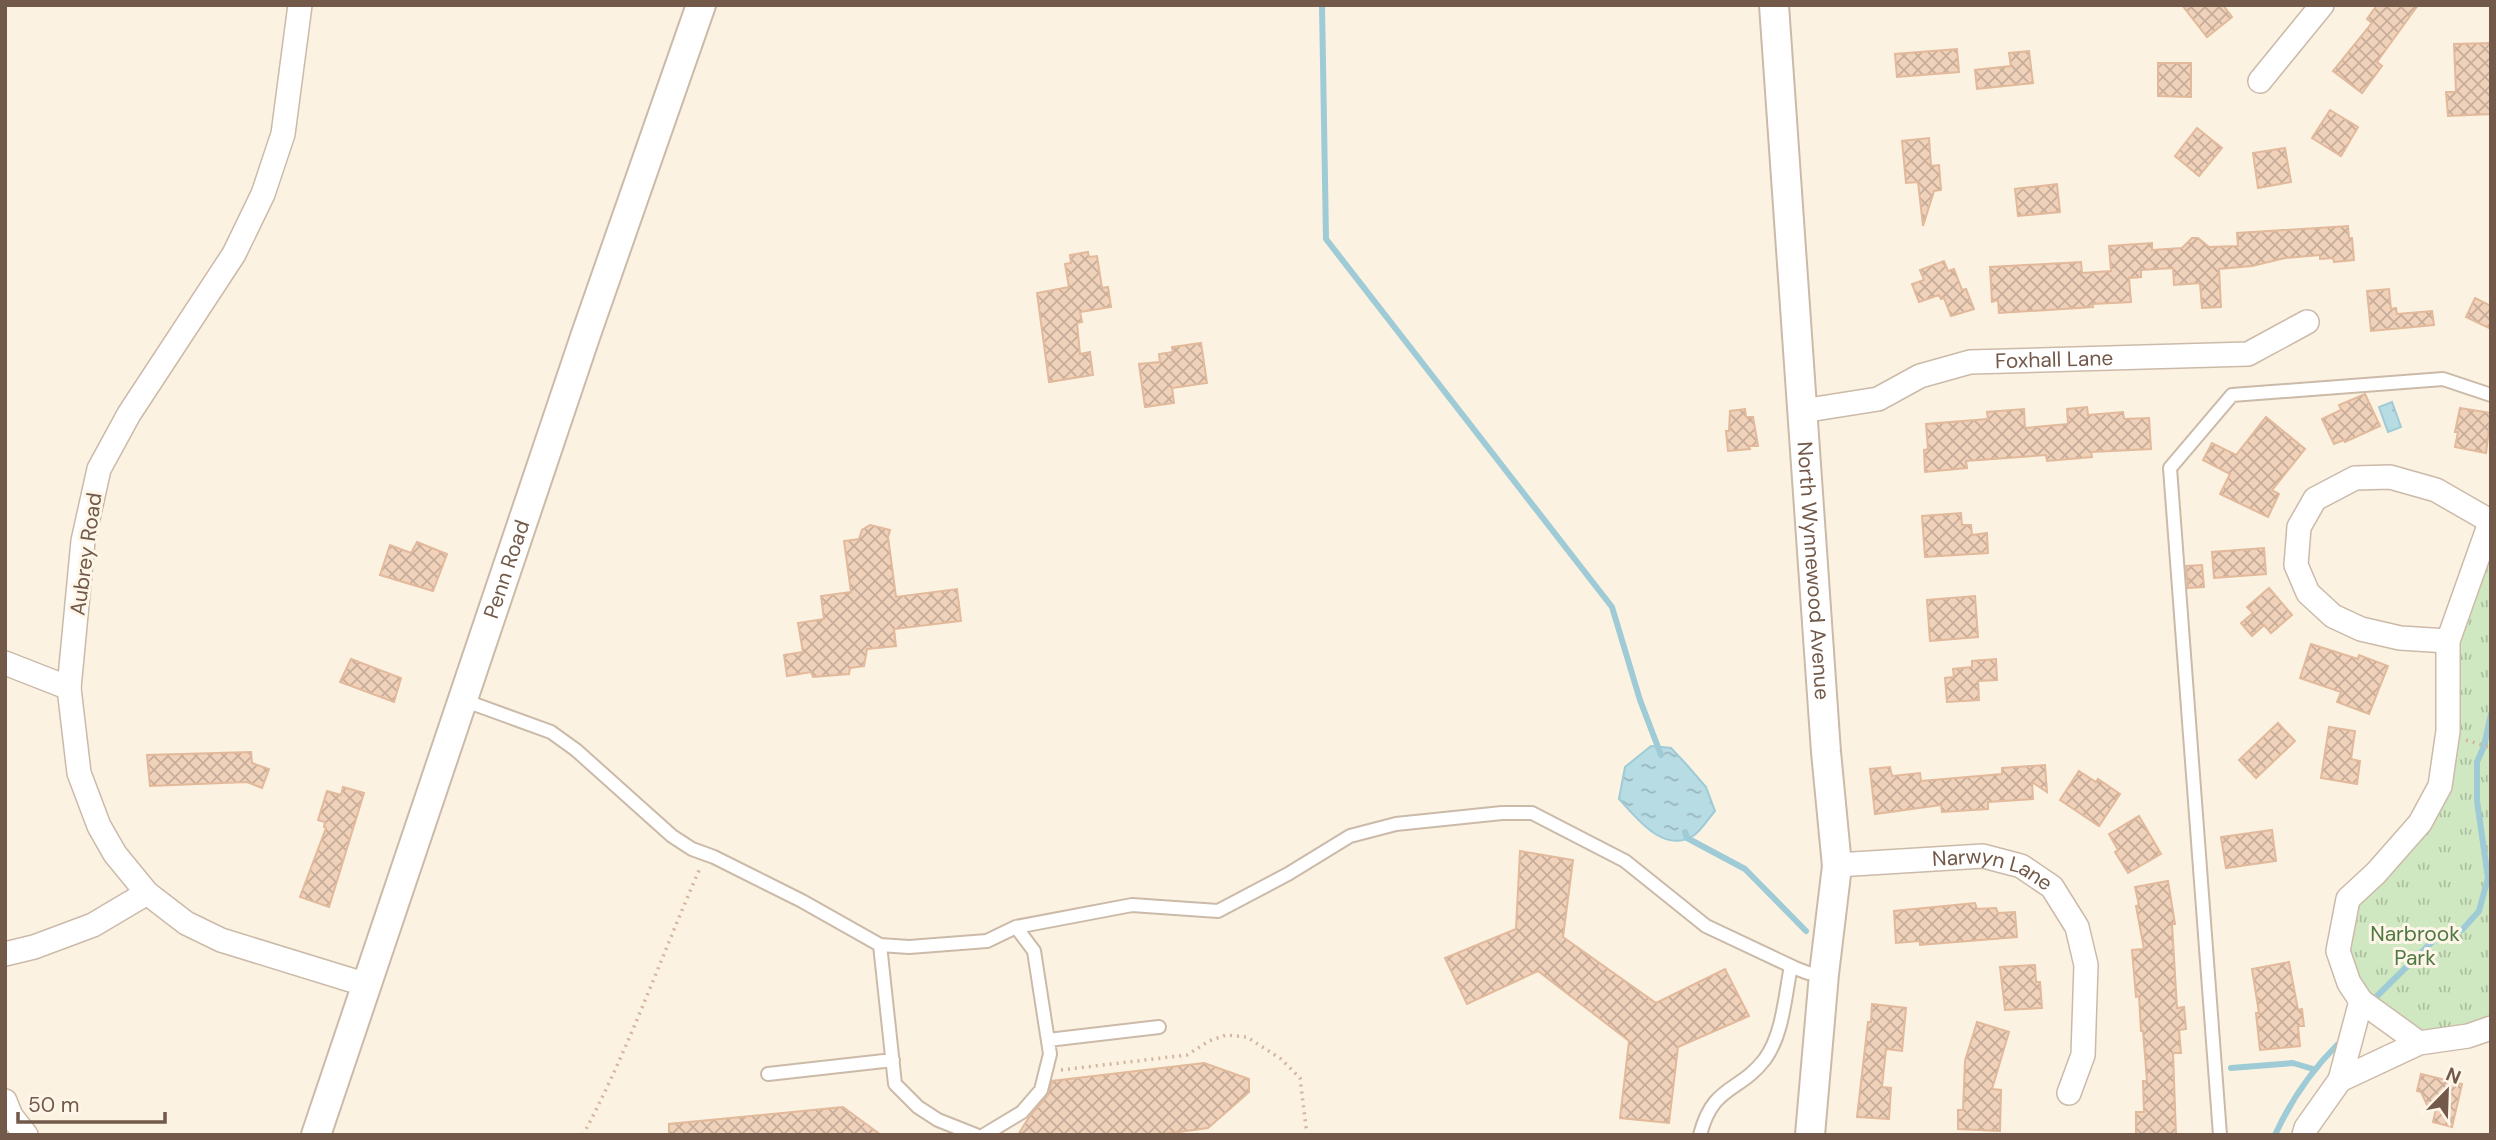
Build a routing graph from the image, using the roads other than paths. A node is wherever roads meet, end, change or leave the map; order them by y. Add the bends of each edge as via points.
1 (300, 5) edge
2 (701, 5) edge
3 (1773, 5) edge
4 (2322, 5) edge
5 (2260, 81) dead end
6 (2307, 322) dead end
7 (2491, 395) edge
8 (1802, 411) junction
9 (2490, 520) edge
10 (2448, 641) junction
11 (5, 663) edge
12 (69, 688) junction
13 (463, 700) junction
14 (1837, 865) junction
15 (147, 893) junction
16 (1016, 927) junction
17 (880, 946) junction
18 (5, 954) edge
19 (1791, 966) junction
20 (1824, 974) junction
21 (367, 985) junction
22 (2361, 1002) junction
23 (1158, 1027) dead end
24 (2491, 1028) edge
25 (1048, 1040) junction
26 (2419, 1043) junction
27 (892, 1060) junction
28 (768, 1074) dead end
29 (2340, 1080) junction
30 (2069, 1093) dead end
31 (5, 1101) edge
32 (26, 1135) edge
33 (316, 1135) edge
34 (976, 1135) edge
35 (984, 1135) edge
36 (1700, 1135) edge
37 (1810, 1135) edge
38 (2220, 1135) edge
39 (2304, 1135) edge

1 - 12 street, Aubrey Road via 283,134 263,194 233,254 129,414 99,469 83,541
2 - 13 street, Penn Road
3 - 8 street, North Wynnewood Avenue
4 - 5 street
6 - 8 street, Foxhall Lane via 2248,354 1970,362 1920,376 1878,399
7 - 38 lane via 2443,379 2232,395 2170,468
8 - 14 street, North Wynnewood Avenue
9 - 10 street
9 - 10 street via 2437,490 2378,477 2355,478 2315,499 2299,527 2296,565 2308,593 2333,616 2361,629 2400,638
10 - 22 street via 2448,732 2440,786 2420,823 2348,900 2338,951
11 - 12 street
12 - 15 street, Aubrey Road via 79,773 99,826
13 - 17 lane via 551,733 672,836
13 - 21 street, Penn Road
14 - 20 street, North Wynnewood Avenue
14 - 30 street, Narwyn Lane via 1983,856 2021,866 2052,887 2077,927 2086,965 2083,1055
15 - 18 street via 93,925
15 - 21 street, Aubrey Road via 186,923 221,940
16 - 17 lane via 987,941
16 - 19 lane via 1132,905 1218,911 1350,836 1396,824 1532,813 1625,861 1706,926
16 - 25 lane via 1034,951
17 - 27 lane
19 - 20 lane
19 - 36 lane via 1770,1050 1754,1071 1714,1102
20 - 37 street, North Wynnewood Avenue
21 - 33 street, Penn Road
22 - 26 street
22 - 29 street
23 - 25 lane
24 - 26 street
25 - 35 lane via 1050,1054 1041,1090 1022,1112
26 - 29 street
27 - 28 lane
27 - 34 lane via 900,1091 938,1121
29 - 39 street
31 - 32 street

